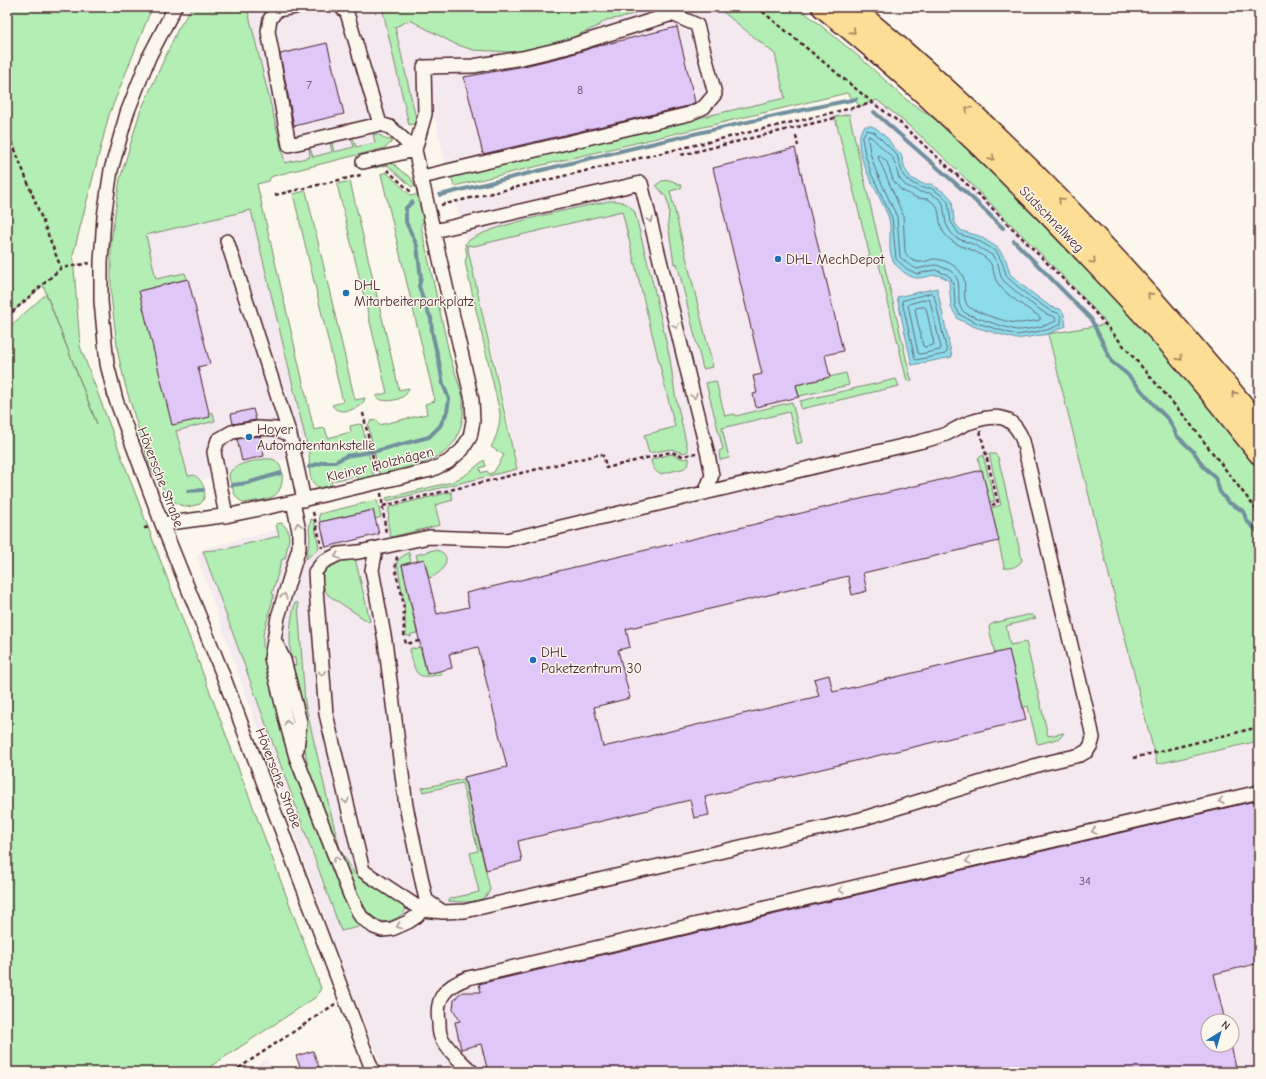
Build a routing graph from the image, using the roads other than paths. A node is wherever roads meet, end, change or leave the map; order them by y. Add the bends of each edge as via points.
1 (175, 7) edge
2 (295, 7) edge
3 (341, 7) edge
4 (822, 7) edge
5 (852, 7) edge
6 (380, 124) junction
7 (415, 150) junction
8 (364, 168) road end
9 (423, 183) junction
10 (434, 231) junction
11 (228, 241) dead end
12 (1259, 424) edge
13 (290, 435) junction
14 (1259, 454) edge
15 (705, 493) junction
16 (298, 501) junction
17 (226, 516) junction
18 (162, 524) junction
19 (376, 549) junction
20 (1259, 792) edge
21 (424, 905) junction
22 (373, 1072) edge
23 (472, 1072) edge

1 - 18 street, Höversche Straße via 149,57 127,113 111,170 101,262 101,302 107,364 116,400
2 - 6 street via 277,10 270,19 268,31 289,145
3 - 6 street via 347,13
4 -> 14 highway, Südschnellweg via 934,103 1043,208 1135,306
12 -> 5 highway, Südschnellweg via 1145,289 1056,193 943,85
6 - 7 street via 390,127
7 - 8 street
7 - 9 street, Kleiner Holzhägen
7 - 9 street via 425,114 424,67 473,66 522,58 564,48 672,14 697,25 715,94 704,107 689,114
9 - 10 street, Kleiner Holzhägen
10 -> 15 street via 641,182 712,475
10 - 16 street, Kleiner Holzhägen via 472,400 474,421 470,437 462,450 448,462 431,470
11 - 13 street
13 - 16 street
13 - 17 street via 276,429 258,428 232,432 218,440 214,452
15 - 19 street via 506,540 429,537
15 - 21 street via 919,442 946,434 967,423 992,417 1002,417 1013,422 1024,441 1091,728 1091,745 1080,755 1041,764 861,819 465,911 443,912
16 - 17 street, Kleiner Holzhägen
21 -> 16 street via 417,916 392,929 382,930 361,918 296,757 271,658 278,617 299,548
17 - 18 street, Kleiner Holzhägen
18 - 22 street, Höversche Straße via 221,670
19 - 21 street via 372,570 385,641 405,801
19 -> 21 street via 339,554 323,562 316,572 326,714 363,871
20 -> 23 street via 454,983 444,991 440,999 438,1018 441,1036 449,1049

